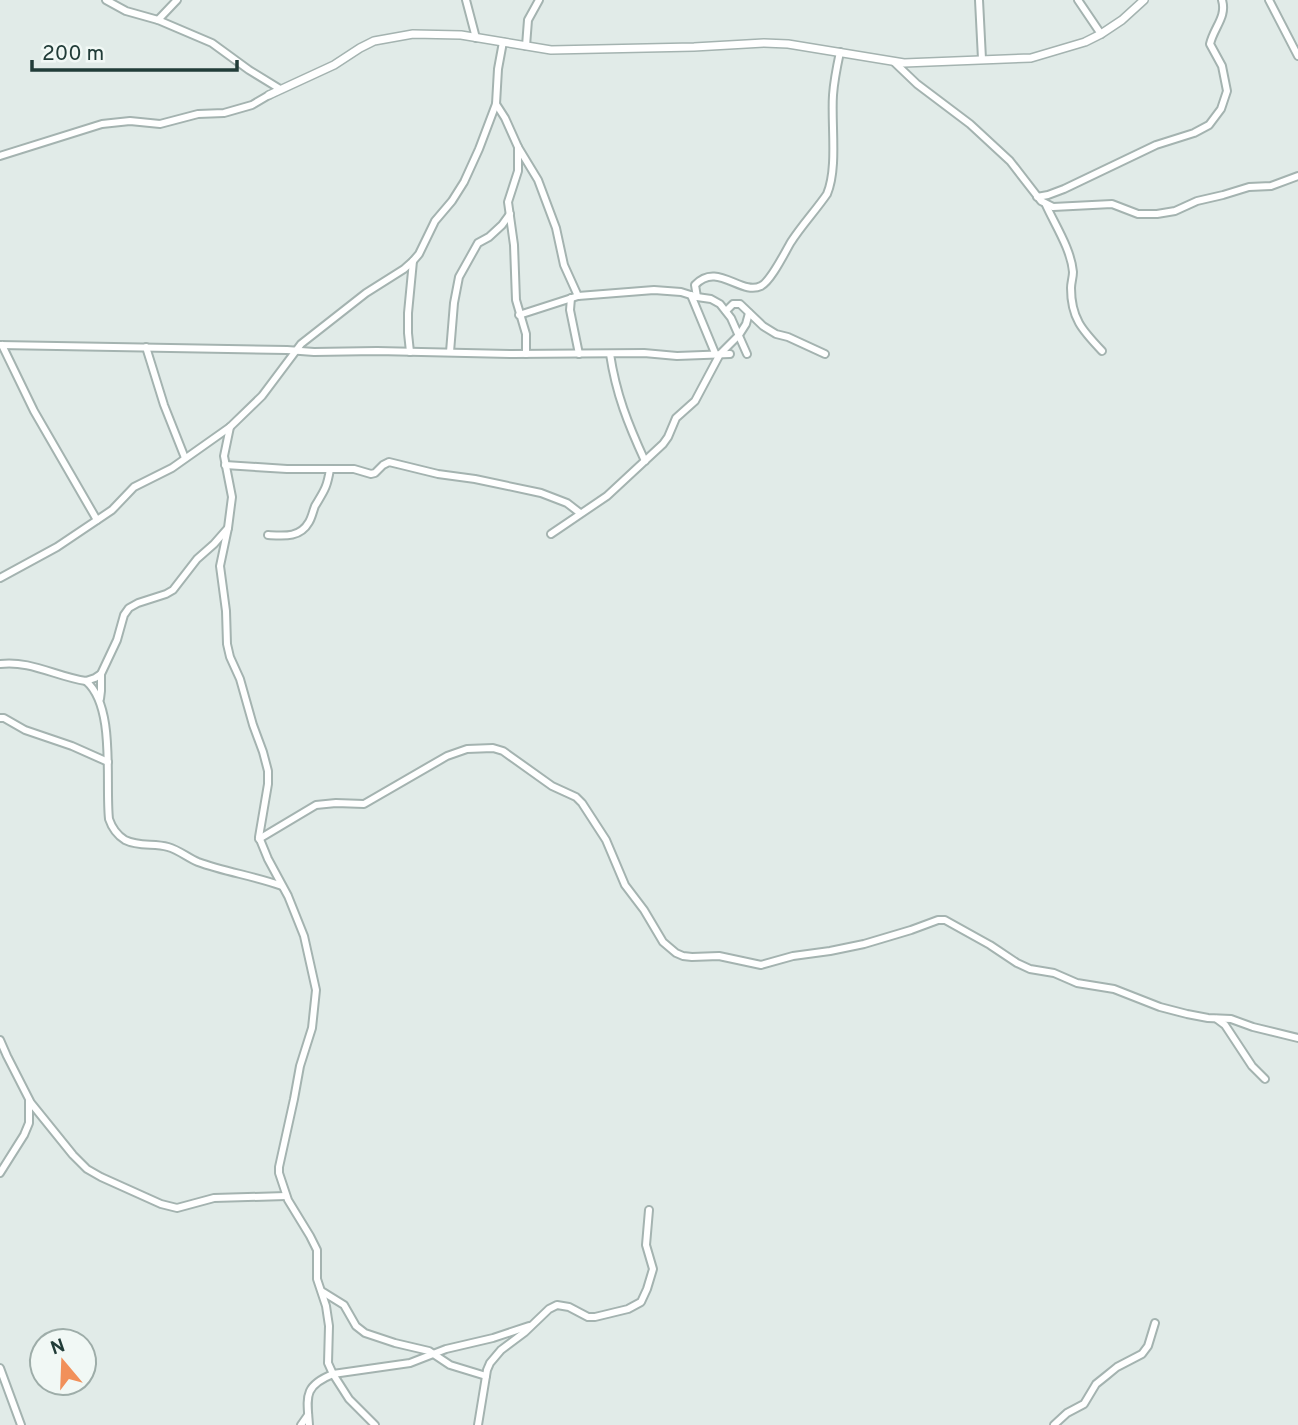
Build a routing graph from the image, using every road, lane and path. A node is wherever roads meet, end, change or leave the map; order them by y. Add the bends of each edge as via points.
1 (106, 0) edge
2 (177, 0) edge
3 (466, 0) edge
4 (539, 0) edge
5 (979, 0) edge
6 (1078, 0) edge
7 (1144, 0) edge
8 (1222, 0) edge
9 (1269, 0) edge
10 (158, 20) junction
11 (1101, 34) junction
12 (476, 38) junction
13 (503, 42) junction
14 (526, 46) junction
15 (840, 52) junction
16 (1298, 56) edge
17 (982, 59) junction
18 (894, 62) junction
19 (280, 89) junction
20 (269, 95) joint
21 (496, 104) junction
22 (517, 147) junction
23 (0, 156) edge
24 (1298, 176) edge
25 (1037, 197) junction
26 (1046, 205) junction
27 (510, 214) junction
28 (413, 261) junction
29 (694, 296) junction
30 (574, 297) junction
31 (726, 311) junction
32 (750, 313) junction
33 (519, 315) junction
34 (739, 335) junction
35 (1, 345) edge
36 (146, 347) junction
37 (296, 351) junction
38 (1102, 351) dead end
39 (410, 352) junction
40 (450, 352) junction
41 (717, 353) junction
42 (579, 354) junction
43 (610, 354) junction
44 (730, 354) dead end
45 (747, 354) dead end
46 (825, 354) dead end
47 (526, 355) junction
48 (230, 427) junction
49 (185, 458) junction
50 (645, 461) junction
51 (225, 465) junction
52 (330, 469) junction
53 (580, 513) junction
54 (97, 520) junction
55 (228, 528) junction
56 (551, 534) dead end
57 (268, 535) dead end
58 (0, 578) edge
59 (0, 664) edge
60 (101, 674) junction
61 (86, 681) junction
62 (99, 700) junction
63 (0, 718) edge
64 (108, 762) junction
65 (259, 839) junction
66 (282, 886) junction
67 (1216, 1018) junction
68 (1298, 1038) edge
69 (0, 1040) edge
70 (1265, 1079) dead end
71 (29, 1100) junction
72 (0, 1173) edge
73 (286, 1196) junction
74 (649, 1210) dead end
75 (322, 1291) junction
76 (1155, 1323) dead end
77 (531, 1326) junction
78 (434, 1353) junction
79 (0, 1368) edge
80 (333, 1374) junction
81 (486, 1376) junction
82 (308, 1415) junction
83 (21, 1425) edge
84 (301, 1425) edge
85 (309, 1425) edge
86 (375, 1425) edge
87 (478, 1425) edge
88 (1054, 1425) edge

1 - 10 street
2 - 10 street
3 - 12 street
4 - 14 street via 528,20
5 - 17 street
6 - 11 street
7 - 11 street
8 - 25 street via 1223,16 1210,44 1222,66 1227,92 1209,125
9 - 16 street
10 - 19 street via 217,45
11 - 17 street via 1036,57
12 - 13 street
12 - 19 street via 413,34 387,38
13 - 14 street
13 - 21 street
14 - 15 street via 551,50 771,43
15 - 18 street
15 - 29 street via 827,194 764,284 756,288 710,276 695,285
17 - 18 street
18 - 25 street via 1003,154
19 - 20 street
20 - 23 street via 225,113 198,114 160,124 102,124
21 - 22 street
21 - 28 street via 464,182
22 - 27 street
22 - 30 street via 538,180
24 - 26 street via 1157,214 1138,214 1115,204
25 - 26 street
26 - 38 street via 1073,271 1073,312
27 - 33 street
27 - 40 street via 478,243 459,277
28 - 37 street
28 - 39 street
29 - 30 street via 654,290
29 - 31 street via 715,301
29 - 41 street
30 - 33 street
30 - 42 street via 570,310
31 - 32 street via 740,303
31 - 34 street
32 - 34 street
32 - 46 street via 769,330
33 - 47 street via 526,333
34 - 41 street
34 - 45 street
35 - 36 street
35 - 54 street
36 - 37 street
36 - 49 street
37 - 39 street
37 - 48 street via 262,396
39 - 40 street
40 - 47 street
41 - 43 street
41 - 44 street
41 - 50 street via 695,401 677,416 666,441
42 - 43 street
42 - 47 street
43 - 50 street via 623,410
48 - 49 street
48 - 51 street
49 - 54 street via 134,486
50 - 53 street via 607,496
51 - 52 street
51 - 55 street via 232,497
52 - 53 street via 373,474 387,463 400,464 541,493
52 - 57 street via 328,484 303,530 291,536
53 - 56 street
54 - 58 street
55 - 60 street via 173,590 126,611
55 - 65 street via 220,564 228,649 268,771
59 - 61 street
60 - 61 street
60 - 62 street
61 - 62 street
62 - 64 street
63 - 64 street
64 - 66 street via 110,821 123,839 168,847 198,862
65 - 66 street
65 - 67 street via 316,805 364,804 447,756 493,748 582,803 606,840 625,885 663,942 682,956 719,956 761,965 945,920 1027,968 1077,984 1114,989 1174,1011
66 - 73 street via 304,936 316,990 312,1028 279,1167
67 - 68 street
67 - 70 street
69 - 71 street
71 - 72 street via 29,1123
71 - 73 street via 87,1169 161,1204 181,1208 214,1198
73 - 75 street via 314,1242
74 - 77 street via 646,1245 653,1269 641,1302 595,1317 557,1305
75 - 78 street via 344,1305 365,1333
75 - 80 street
76 - 88 street via 1142,1354 1117,1367 1096,1384 1084,1404
77 - 78 street
77 - 81 street via 494,1357
78 - 80 street via 410,1363
78 - 81 street via 450,1365
79 - 83 street
80 - 82 street via 317,1381 309,1391
80 - 86 street via 349,1399
81 - 87 street
82 - 84 street
82 - 85 street

